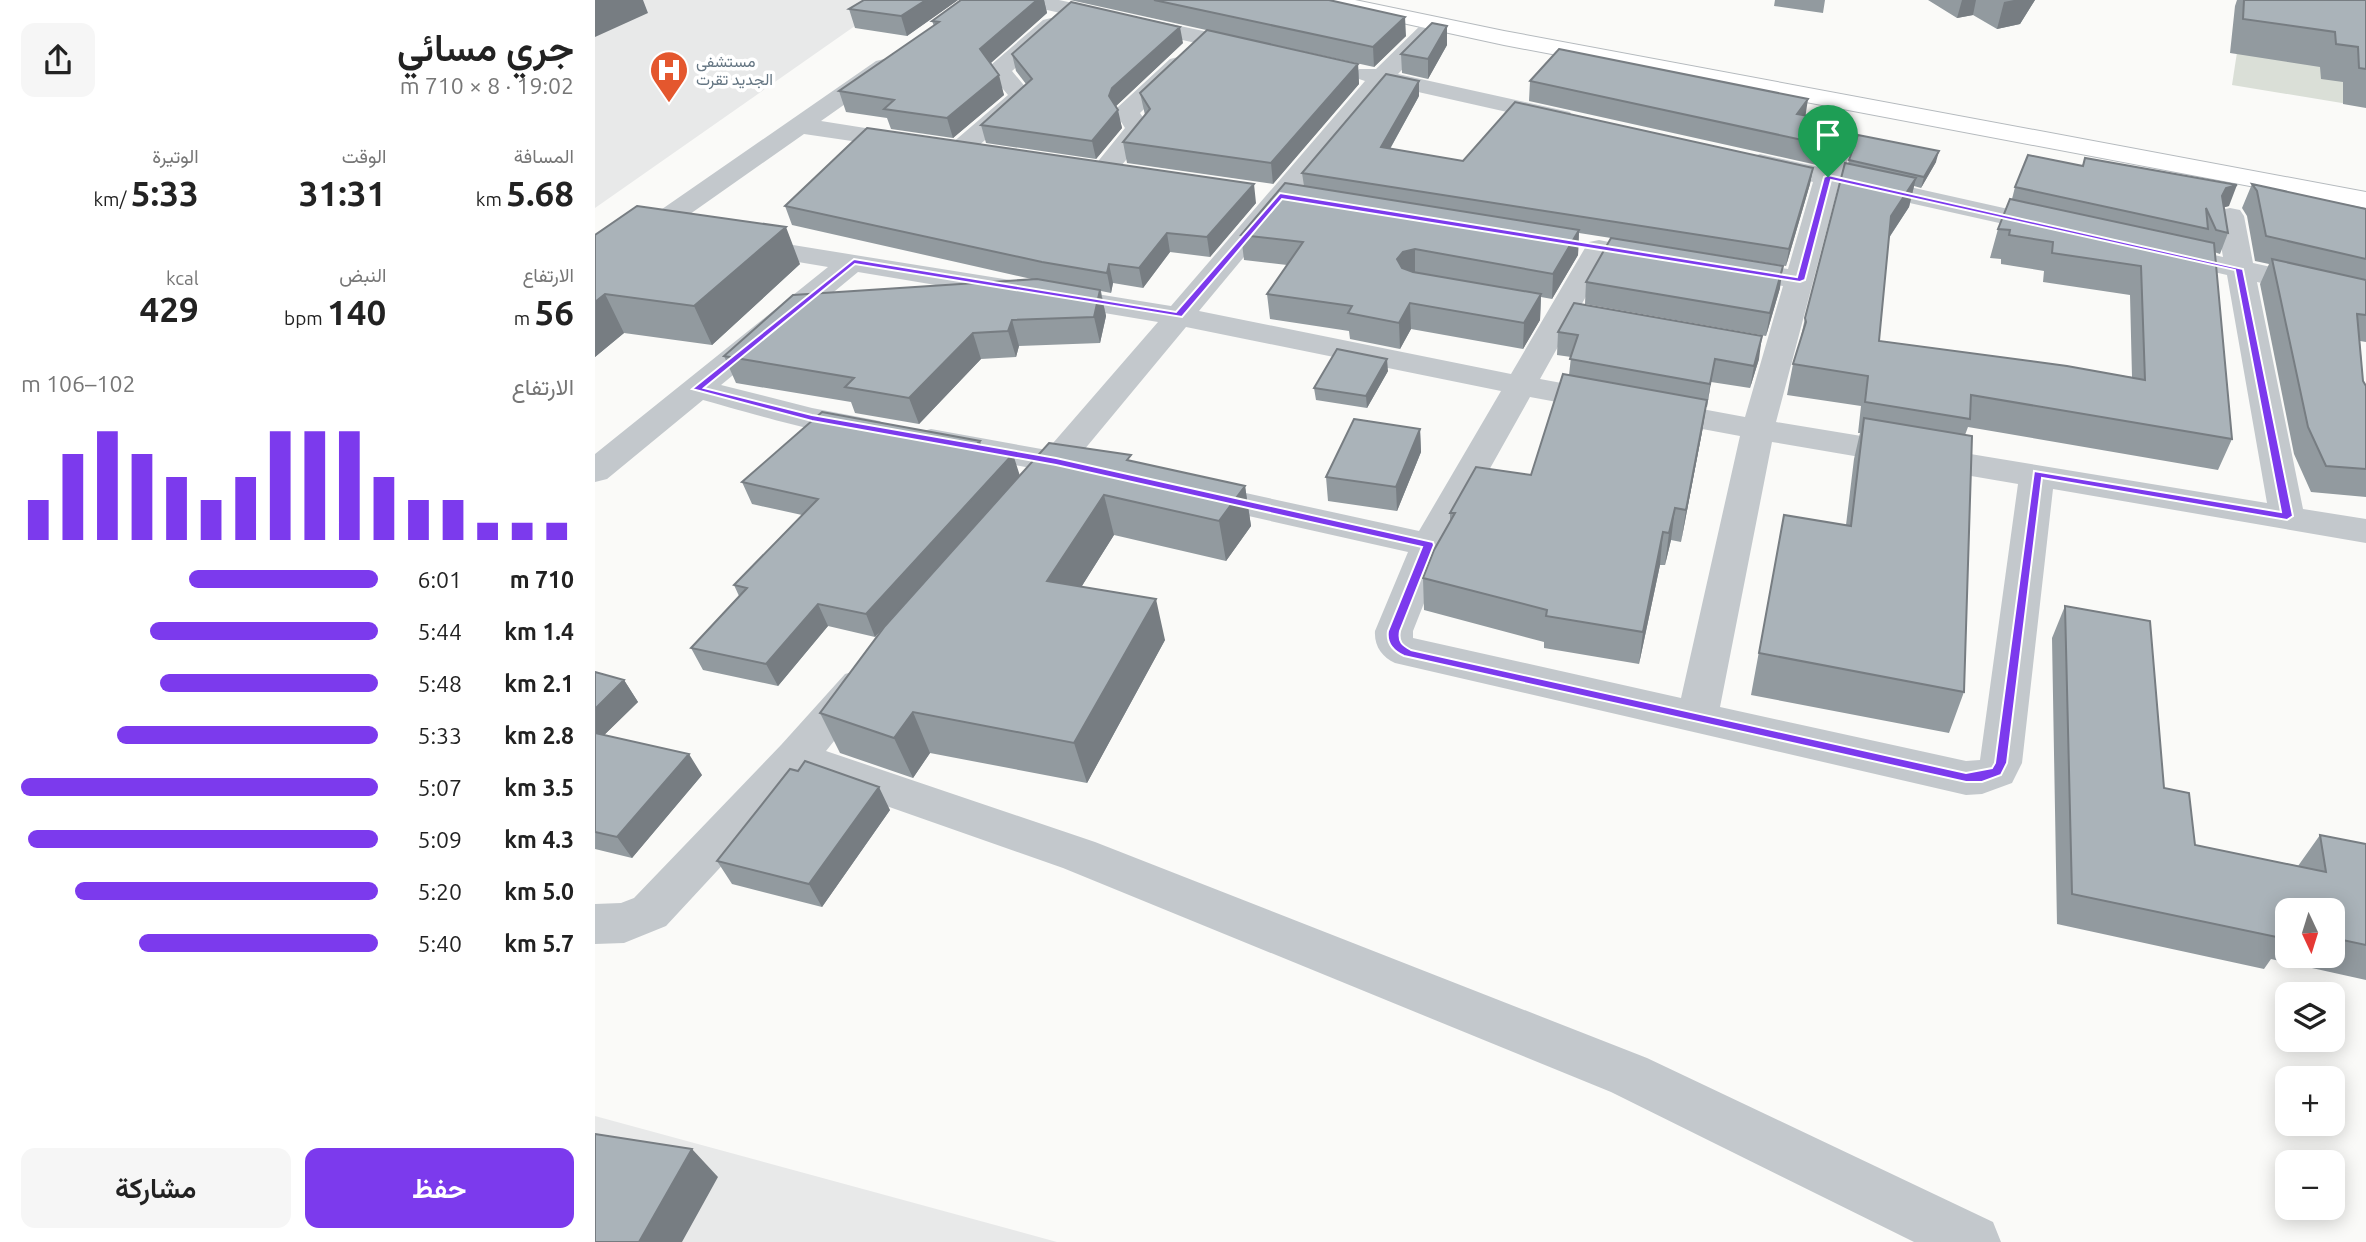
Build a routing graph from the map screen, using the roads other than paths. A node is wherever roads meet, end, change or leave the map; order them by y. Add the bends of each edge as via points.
1 (1029, 0) edge
2 (1324, 0) edge
3 (1069, 9) junction
4 (1435, 24) junction
5 (1205, 38) junction
6 (911, 47) edge
7 (1272, 53) edge
8 (1340, 68) edge
9 (1381, 77) junction
10 (1584, 122) edge
11 (800, 126) junction
12 (1845, 136) dead end
13 (960, 149) junction
14 (1000, 155) edge
15 (1733, 156) edge
16 (1132, 174) edge
17 (1828, 177) junction
18 (2366, 200) edge
19 (2230, 216) dead end
20 (2080, 233) edge
21 (2133, 245) edge
22 (1599, 248) dead end
23 (854, 261) junction
24 (1706, 265) edge
25 (2239, 269) junction
26 (1800, 280) junction
27 (2366, 297) edge
28 (1178, 316) junction
29 (1518, 385) junction
30 (697, 389) junction
31 (1758, 429) junction
32 (1056, 462) junction
33 (595, 471) edge
34 (1109, 474) edge
35 (2037, 474) junction
36 (1163, 485) edge
37 (1011, 513) edge
38 (2287, 516) junction
39 (2366, 531) edge
40 (1429, 545) junction
41 (886, 655) edge
42 (1697, 718) junction
43 (796, 757) junction
44 (595, 924) edge
45 (1973, 1242) edge

1 - 3 street
2 - 4 main road
3 - 5 street
3 - 13 street via 999,70 1021,96
4 - 9 street
4 - 18 main road
5 - 7 street
5 - 16 street via 1127,112 1138,129 1091,168
6 - 11 street
8 - 9 street
9 - 10 street
9 - 28 street
11 - 13 street
11 - 23 street via 638,238 704,239
12 - 17 street
13 - 14 street
15 - 17 street
17 - 20 street
17 - 26 street
19 - 25 street
21 - 25 street
22 - 29 street
23 - 28 street
23 - 30 street
24 - 26 street
25 - 27 street
25 - 38 street
26 - 31 street via 1768,349
28 - 29 street
28 - 32 street
29 - 31 street
29 - 40 street
30 - 32 street via 812,418
30 - 33 street
31 - 35 street
31 - 42 street
32 - 34 street
32 - 37 street
35 - 38 street
35 - 42 street via 1997,771 1966,778
36 - 40 street
38 - 39 street
40 - 42 street via 1394,631 1398,649
41 - 43 street
43 - 44 street via 650,912 624,923
43 - 45 street via 1079,855 1629,1075

